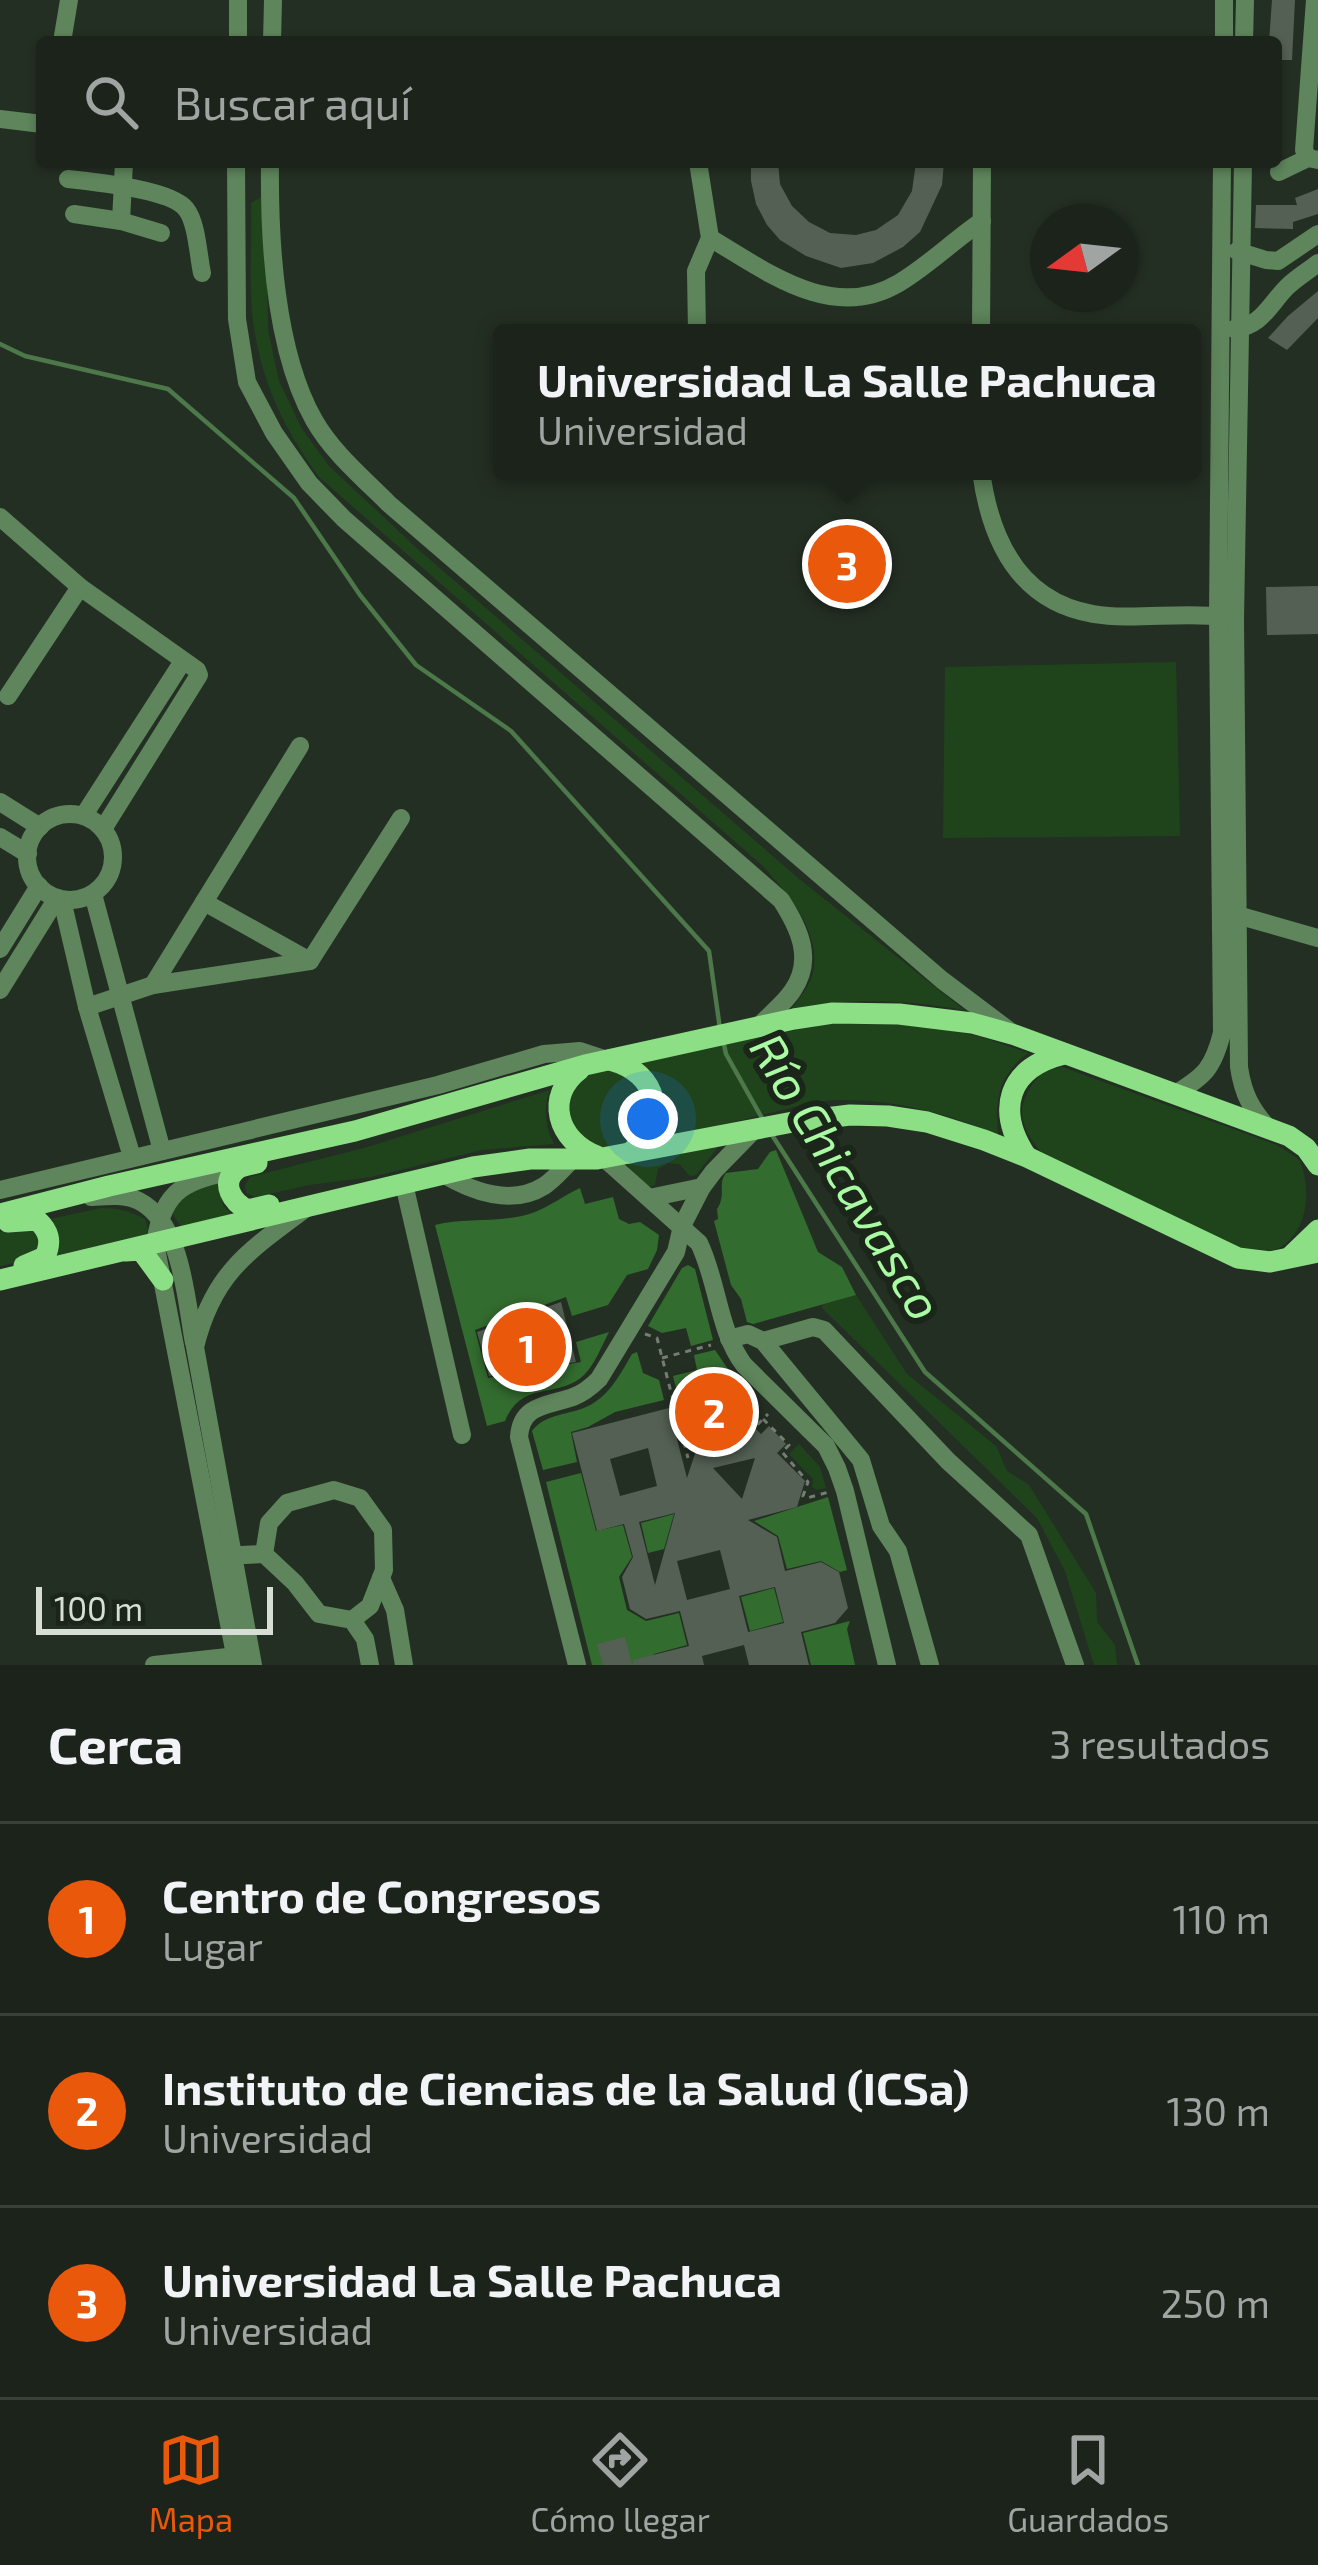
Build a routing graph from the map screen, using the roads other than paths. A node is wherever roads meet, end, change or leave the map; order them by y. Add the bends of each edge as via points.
1 (69, 0) edge
2 (238, 0) edge
3 (273, 0) edge
4 (1224, 0) edge
5 (1245, 0) edge
6 (1315, 0) edge
7 (63, 36) edge
8 (238, 36) edge
9 (272, 36) edge
10 (1224, 36) edge
11 (1244, 36) edge
12 (0, 119) edge
13 (36, 123) edge
14 (1313, 159) edge
15 (124, 168) edge
16 (236, 168) edge
17 (699, 168) edge
18 (982, 168) edge
19 (1222, 168) edge
20 (1244, 168) edge
21 (270, 169) edge
22 (1279, 172) dead end
23 (68, 179) dead end
24 (123, 186) junction
25 (74, 214) dead end
26 (121, 221) junction
27 (982, 221) junction
28 (161, 233) dead end
29 (1318, 234) edge
30 (710, 238) junction
31 (1221, 250) junction
32 (1243, 251) junction
33 (1279, 261) junction
34 (1318, 263) edge
35 (202, 273) dead end
36 (1287, 287) junction
37 (698, 324) edge
38 (981, 324) edge
39 (1220, 328) junction
40 (1242, 328) junction
41 (982, 480) edge
42 (0, 517) edge
43 (80, 587) junction
44 (1226, 618) junction
45 (183, 661) junction
46 (8, 696) dead end
47 (300, 746) dead end
48 (0, 802) edge
49 (84, 815) junction
50 (401, 818) dead end
51 (40, 827) junction
52 (103, 829) junction
53 (0, 837) edge
54 (28, 854) junction
55 (39, 886) junction
56 (93, 894) junction
57 (59, 899) junction
58 (204, 902) junction
59 (1237, 915) junction
60 (1318, 938) edge
61 (0, 949) edge
62 (310, 961) junction
63 (153, 986) junction
64 (0, 990) edge
65 (121, 997) junction
66 (87, 1007) junction
67 (748, 1028) junction
68 (1015, 1035) junction
69 (1065, 1054) junction
70 (596, 1062) junction
71 (1175, 1094) junction
72 (386, 1110) junction
73 (759, 1128) junction
74 (1269, 1129) junction
75 (162, 1150) junction
76 (629, 1154) junction
77 (132, 1157) junction
78 (1027, 1157) junction
79 (604, 1158) junction
80 (573, 1159) junction
81 (1318, 1165) edge
82 (237, 1170) junction
83 (443, 1174) junction
84 (404, 1184) junction
85 (702, 1187) junction
86 (0, 1190) edge
87 (373, 1191) junction
88 (60, 1198) junction
89 (650, 1198) junction
90 (310, 1206) junction
91 (0, 1214) edge
92 (159, 1220) junction
93 (0, 1224) edge
94 (682, 1226) junction
95 (1318, 1230) edge
96 (164, 1241) junction
97 (124, 1251) junction
98 (1318, 1252) edge
99 (1289, 1258) junction
100 (0, 1276) edge
101 (164, 1280) junction
102 (724, 1341) junction
103 (763, 1341) junction
104 (195, 1348) junction
105 (463, 1435) dead end
106 (898, 1551) junction
107 (264, 1554) junction
108 (224, 1555) junction
109 (862, 1560) junction
110 (381, 1578) junction
111 (908, 1582) junction
112 (869, 1593) junction
113 (352, 1620) junction
114 (244, 1660) edge
115 (154, 1665) edge
116 (370, 1665) edge
117 (404, 1665) edge
118 (577, 1665) edge
119 (887, 1665) edge
120 (930, 1665) edge
121 (1075, 1665) edge

1 - 7 street
2 - 8 street
3 - 9 street
4 - 10 street
5 - 11 street
6 - 14 street via 1304,150
12 - 13 street
14 - 22 street
15 - 24 street
16 - 21 street
16 - 67 street via 237,319 247,382 274,433 344,519 781,900 800,930 804,960 794,989
17 - 30 street
18 - 27 street
19 - 31 street
20 - 32 street
21 - 68 street via 276,295 297,385 336,451
23 - 24 street
24 - 26 street
24 - 35 street via 175,199 188,211
25 - 26 street
26 - 28 street
27 - 30 street via 896,285 859,296 793,287
27 - 38 street
29 - 33 street
30 - 37 street via 696,272
31 - 32 street
31 - 39 street
32 - 33 street
32 - 40 street
33 - 36 street
34 - 36 street
36 - 40 street via 1262,319
39 - 40 street
39 - 44 street
40 - 44 street
41 - 44 street via 999,544 1053,601 1094,614
42 - 43 street
43 - 45 street
43 - 46 street
44 - 59 street
44 - 71 street via 1222,1034 1208,1070
45 - 49 street
45 - 52 street via 198,680
47 - 58 street
48 - 51 street
49 - 51 street via 57,816
49 - 52 street
50 - 62 street
51 - 54 street
52 - 56 street via 113,864
53 - 54 street
54 - 55 street
55 - 57 street
55 - 61 street
56 - 57 street
56 - 65 street
57 - 64 street
57 - 66 street
58 - 62 street
58 - 63 street
59 - 60 street
59 - 74 street via 1239,1067 1251,1109
62 - 63 street
63 - 65 street
65 - 66 street
65 - 75 street
66 - 77 street
67 - 68 main road via 867,1012
67 - 70 main road
68 - 69 main road
69 - 71 main road
69 - 78 main road via 1030,1067 1014,1089 1009,1119
70 - 72 main road
70 - 76 main road via 629,1066 651,1092 655,1114
70 - 79 main road via 569,1077 560,1115 577,1146
71 - 74 main road
72 - 75 street
72 - 82 main road via 350,1141
72 - 88 main road
73 - 76 main road
73 - 78 main road via 850,1115 908,1119
73 - 85 street
74 - 81 main road via 1306,1148
75 - 77 street
76 - 79 main road
77 - 86 street
78 - 99 main road via 1238,1258
79 - 80 main road
79 - 89 street
80 - 83 main road
80 - 83 street via 544,1186 502,1196
82 - 87 main road via 230,1195 248,1210
82 - 92 street via 182,1186
83 - 84 main road
84 - 87 main road
84 - 105 street
85 - 89 street
85 - 94 street
87 - 90 main road
88 - 91 main road
88 - 92 street via 127,1197
89 - 94 street
90 - 96 main road
90 - 104 street via 230,1270
92 - 96 street
93 - 100 main road via 37,1220 50,1246 45,1257
94 - 102 street via 708,1262
94 - 118 street via 676,1252 599,1379 525,1414 520,1424
95 - 99 main road
96 - 97 main road
96 - 101 street
96 - 104 street
97 - 100 main road
97 - 101 main road via 141,1250
98 - 99 main road
101 - 108 street
102 - 103 street via 748,1334
102 - 109 street via 826,1446
103 - 106 street via 856,1452
103 - 121 street via 824,1330 1029,1535
104 - 108 street
106 - 109 street
106 - 111 street
107 - 108 street
107 - 110 street via 269,1523 287,1503 334,1490 360,1498 383,1530
107 - 113 street via 319,1614
108 - 114 street
109 - 112 street
110 - 113 street via 370,1606
110 - 117 street
111 - 112 street
111 - 120 street
112 - 119 street
113 - 116 street
114 - 115 street

